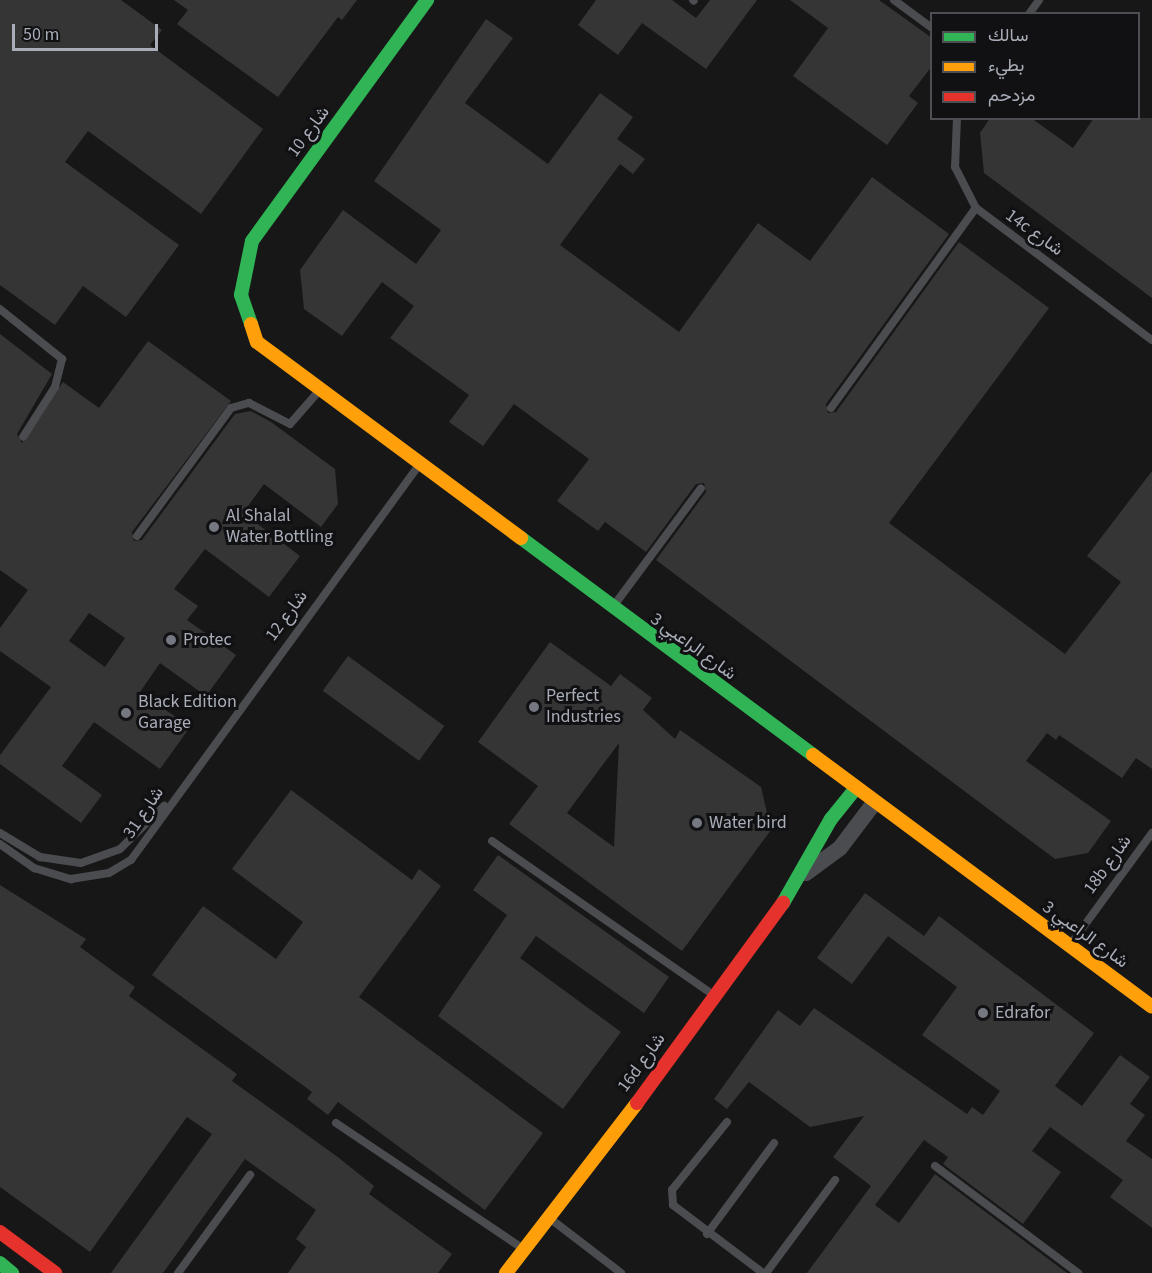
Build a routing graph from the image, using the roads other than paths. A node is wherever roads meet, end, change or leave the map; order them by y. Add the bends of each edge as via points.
1 (427, 0) edge
2 (894, 0) edge
3 (930, 27) edge
4 (957, 120) edge
5 (976, 208) junction
6 (241, 295) joint
7 (0, 309) edge
8 (1152, 340) edge
9 (318, 392) junction
10 (831, 408) dead end
11 (23, 437) dead end
12 (418, 466) junction
13 (701, 488) dead end
14 (136, 536) dead end
15 (611, 609) junction
16 (182, 786) junction
17 (855, 789) junction
18 (874, 803) junction
19 (0, 833) edge
20 (1152, 833) edge
21 (492, 841) dead end
22 (0, 844) edge
23 (806, 873) junction
24 (1070, 946) junction
25 (715, 996) junction
26 (1152, 1007) edge
27 (728, 1122) dead end
28 (336, 1123) dead end
29 (774, 1143) dead end
30 (935, 1166) dead end
31 (250, 1175) dead end
32 (835, 1180) dead end
33 (552, 1219) junction
34 (0, 1232) edge
35 (707, 1234) junction
36 (528, 1252) junction
37 (0, 1263) edge
38 (12, 1273) edge
39 (56, 1273) edge
40 (178, 1273) edge
41 (506, 1273) edge
42 (621, 1273) edge
43 (765, 1273) edge
44 (1078, 1273) edge

1 - 6 street, شارع 10 via 252,241
2 - 3 lane
4 - 5 lane, 14c شارع via 955,167
5 - 8 lane, 14c شارع
5 - 10 lane
6 - 9 street, شارع الراعبي 3 via 257,342
7 - 11 lane via 62,358 55,387
9 - 12 street, شارع الراعبي 3
9 - 14 lane via 290,424 249,403 231,408
12 - 15 street, شارع الراعبي 3
12 - 16 lane, شارع 12
13 - 15 lane
15 - 17 street, شارع الراعبي 3
16 - 19 lane, شارع 31 via 132,841 95,860 53,861
16 - 22 lane, شارع 31 via 140,850 109,873 58,877
17 - 18 street, شارع الراعبي 3
17 - 23 street, 16d شارع via 831,819
18 - 23 street, 16d شارع via 840,848
18 - 24 street, شارع الراعبي 3
20 - 24 lane, 18b شارع
21 - 25 lane
23 - 25 street, 16d شارع
24 - 26 street, شارع الراعبي 3
25 - 33 street, 16d شارع
27 - 35 lane via 672,1190 674,1209
28 - 36 lane
29 - 35 lane
30 - 44 lane
31 - 40 lane
32 - 43 lane
33 - 36 street, 16d شارع
33 - 42 lane
34 - 39 street
35 - 43 lane
36 - 41 street, 16d شارع
37 - 38 street

